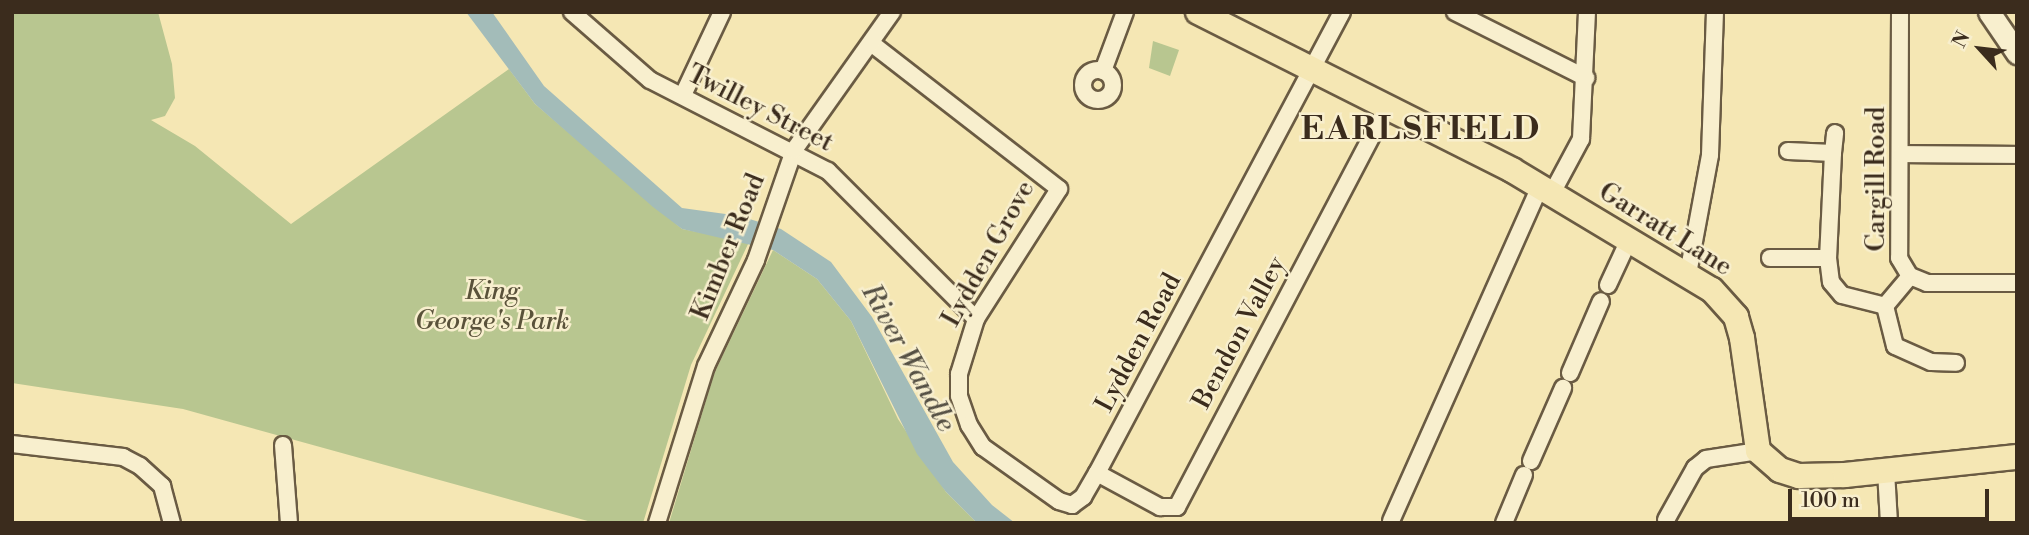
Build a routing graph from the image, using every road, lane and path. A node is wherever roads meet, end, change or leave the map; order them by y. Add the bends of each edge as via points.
1 (572, 12) edge
2 (722, 12) edge
3 (892, 12) edge
4 (1125, 12) edge
5 (1198, 12) edge
6 (1342, 12) edge
7 (1455, 12) edge
8 (1587, 12) edge
9 (1715, 12) edge
10 (1900, 12) edge
11 (1989, 12) edge
12 (871, 43) junction
13 (2017, 52) edge
14 (1313, 66) junction
15 (1103, 71) dead end
16 (1586, 78) junction
17 (683, 95) junction
18 (1389, 104) junction
19 (1835, 133) dead end
20 (794, 150) junction
21 (1788, 150) dead end
22 (1833, 153) junction
23 (1902, 154) junction
24 (2017, 155) edge
25 (1545, 191) junction
26 (1628, 242) junction
27 (1770, 258) dead end
28 (1828, 258) junction
29 (1688, 274) junction
30 (1910, 276) junction
31 (2017, 283) edge
32 (1608, 285) dead end
33 (1601, 301) dead end
34 (1885, 306) junction
35 (976, 319) junction
36 (1956, 363) dead end
37 (963, 410) joint
38 (12, 444) edge
39 (283, 445) dead end
40 (1759, 451) junction
41 (2017, 457) edge
42 (1886, 471) junction
43 (1097, 473) junction
44 (1666, 520) dead end
45 (1391, 521) dead end
46 (172, 523) edge
47 (289, 523) edge
48 (657, 523) edge
49 (1504, 523) edge
50 (1889, 523) edge

1 - 17 street, Twilley Street via 629,64
2 - 17 street
3 - 12 street, Kimber Road
4 - 15 street
5 - 14 main road, Garratt Lane
6 - 14 street, Lydden Road
7 - 16 street
8 - 16 street
9 - 29 street via 1710,155
10 - 23 street, Cargill Road
11 - 13 main road
12 - 20 street, Kimber Road
12 - 35 street, Lydden Grove via 1059,189
14 - 18 main road, Garratt Lane
14 - 43 street, Lydden Road
16 - 25 street via 1581,139
17 - 20 street, Twilley Street via 688,102
18 - 25 main road, Garratt Lane
18 - 43 street, Bendon Valley via 1177,507 1160,507
19 - 22 street
20 - 35 street, Twilley Street via 845,186
20 - 48 street, Kimber Road via 759,250 706,366
21 - 22 street
22 - 28 street
23 - 24 street
23 - 30 street, Cargill Road via 1899,258
25 - 26 main road, Garratt Lane
25 - 45 street
26 - 29 main road, Garratt Lane
26 - 32 street
27 - 28 street
28 - 34 street via 1831,282 1842,295
29 - 40 main road, Garratt Lane via 1712,290 1735,317 1749,365 1753,433
30 - 31 street, Cargill Road via 1927,284
30 - 34 street
33 - 49 street
34 - 36 street via 1895,346 1931,362
35 - 37 street, Lydden Grove via 959,374
37 - 43 street, Lydden Road via 983,447 1059,501 1072,505 1083,497
38 - 46 street via 132,461 162,486
39 - 47 street
40 - 42 main road via 1771,465 1799,476
40 - 44 street via 1706,459 1695,468
41 - 42 main road
42 - 50 street

